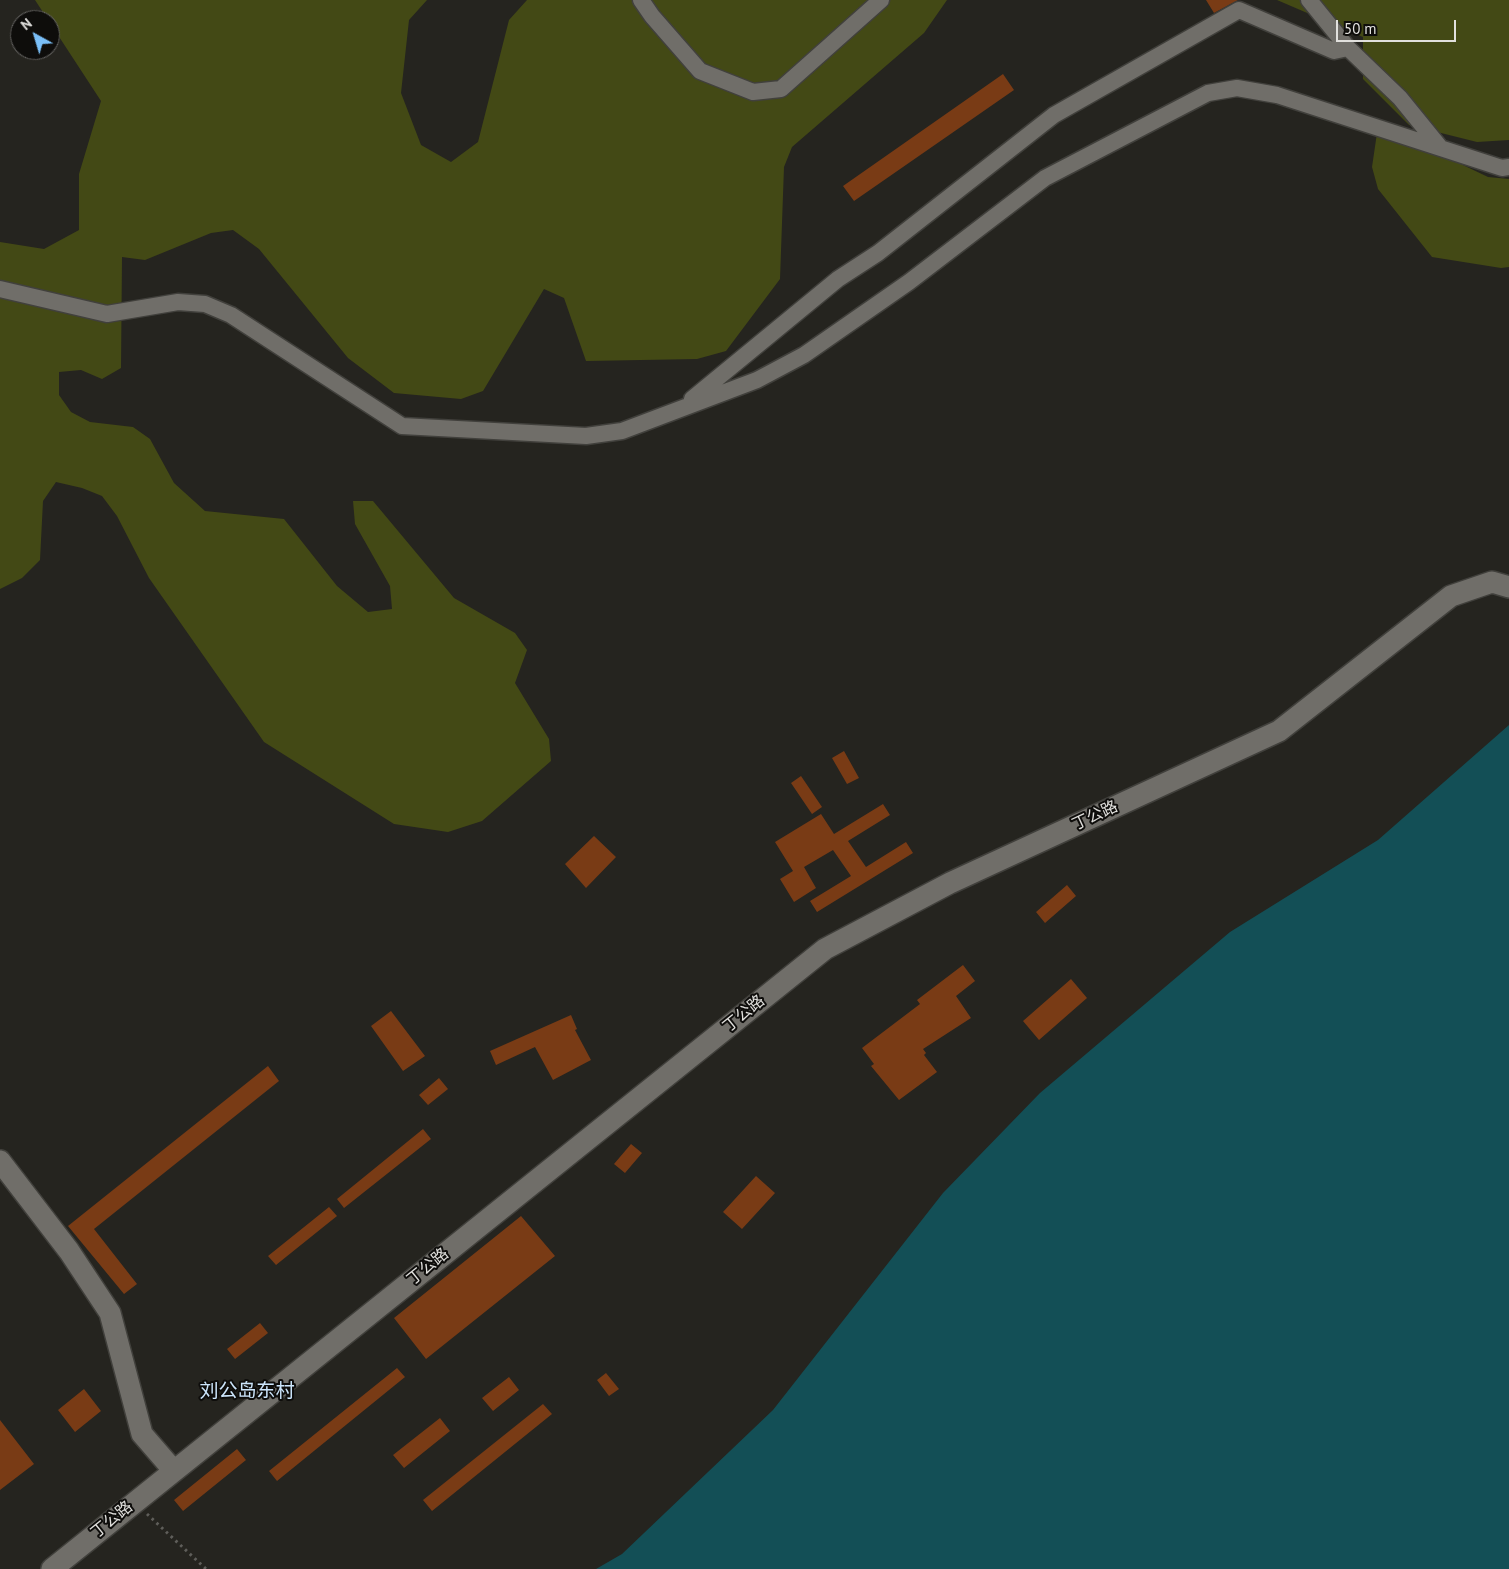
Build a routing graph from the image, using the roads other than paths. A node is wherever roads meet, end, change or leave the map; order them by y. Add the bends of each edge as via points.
1 (641, 0) edge
2 (881, 0) edge
3 (1309, 0) edge
4 (1348, 48) junction
5 (1439, 146) junction
6 (1509, 167) edge
7 (0, 289) edge
8 (681, 409) junction
9 (1509, 587) edge
10 (0, 1161) edge
11 (174, 1471) junction
12 (52, 1569) edge

1 - 2 street via 700,71 754,92 781,89
3 - 4 street
4 - 5 street via 1400,98
4 - 8 street via 1334,51 1239,10 1054,115 878,253 838,279
5 - 6 street via 1502,168
5 - 8 street via 1278,95 1237,88 1208,93 1045,178 909,282 804,355 757,380
7 - 8 street via 107,314 178,302 205,304 231,315 402,426 586,436 622,431
9 - 11 street, 丁公路 via 1492,582 1451,596 1278,732 950,883 825,949
10 - 11 street via 69,1251 110,1313 142,1434
11 - 12 street, 丁公路

